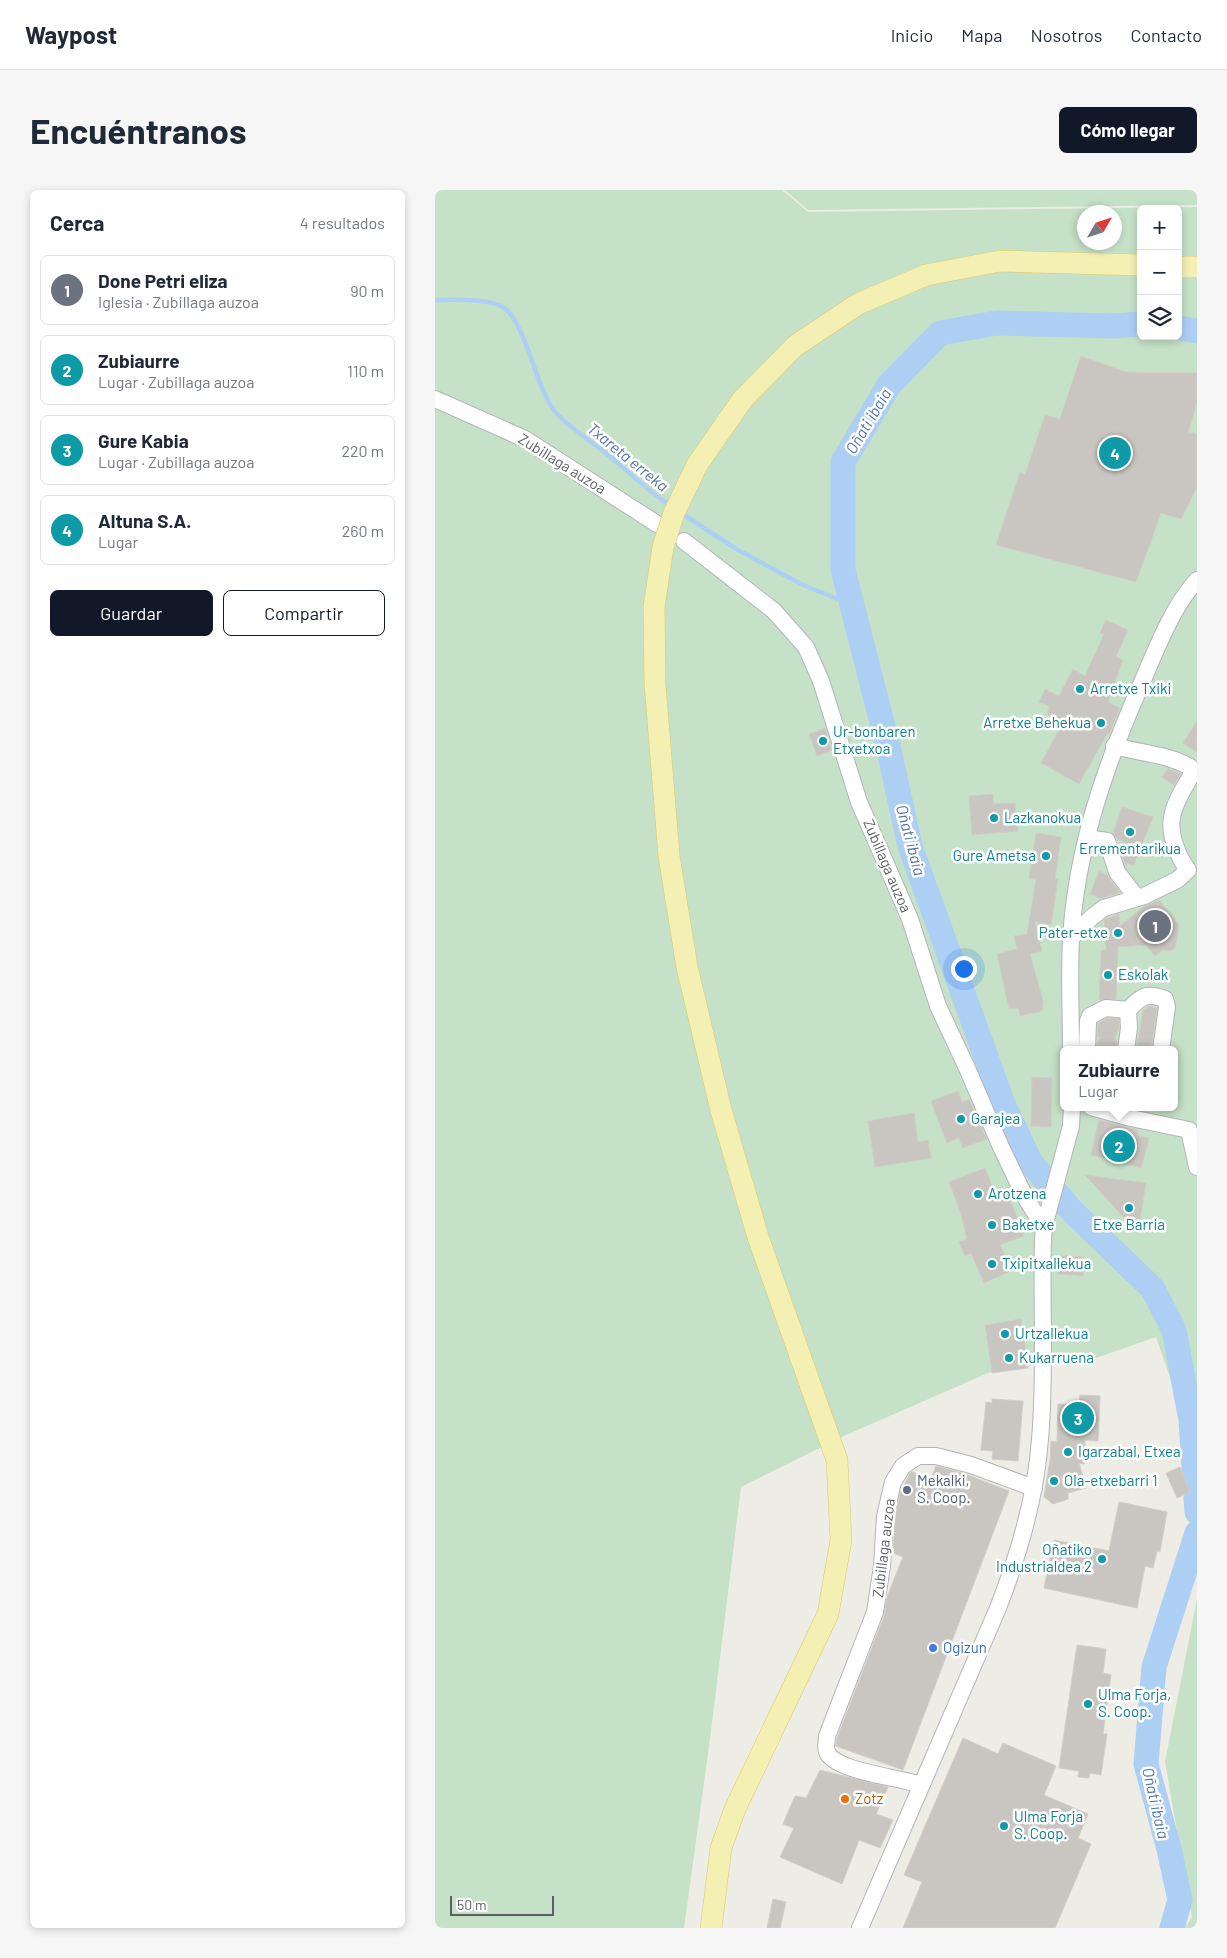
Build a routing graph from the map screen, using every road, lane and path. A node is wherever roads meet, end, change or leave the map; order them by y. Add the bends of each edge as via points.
1 (1137, 265) edge
2 (1182, 266) edge
3 (1197, 267) edge
4 (435, 399) edge
5 (657, 524) dead end
6 (684, 541) dead end
7 (1197, 580) edge
8 (1114, 746) junction
9 (1093, 839) dead end
10 (1137, 898) junction
11 (1071, 938) junction
12 (1129, 1010) junction
13 (1071, 1046) edge
14 (1087, 1046) edge
15 (1127, 1046) edge
16 (1162, 1046) edge
17 (1072, 1111) edge
18 (1106, 1111) edge
19 (1197, 1167) edge
20 (1044, 1227) junction
21 (1034, 1488) junction
22 (921, 1785) junction
23 (711, 1928) edge
24 (860, 1928) edge

1 - 23 main road, bridge via 1000,261 926,275 858,304 795,346 743,400 697,465 674,513 663,547 654,607 655,684 669,856 687,967 721,1110 758,1237 837,1460 841,1540 828,1614 735,1809 721,1848
2 - 3 main road
4 - 5 street, Zubillaga auzoa via 525,439
6 - 20 street, Zubillaga auzoa via 774,612 806,647 821,681 859,802 910,919 938,1006 1001,1147 1025,1197
7 - 8 street via 1165,629
8 - 10 street via 1168,757 1190,767 1192,774 1171,818 1176,847 1188,870 1177,880
8 - 11 street via 1087,837
9 - 10 street via 1107,841 1117,872
10 - 11 street via 1104,908
11 - 13 street
12 - 14 street via 1106,1008 1090,1016
12 - 15 street
12 - 16 street via 1139,999 1153,994 1165,999 1167,1007
17 - 20 street via 1064,1156
18 - 19 street via 1189,1130
20 - 21 street via 1043,1406
21 - 22 street via 1009,1580
21 - 22 street, Zubillaga auzoa via 936,1456 918,1456 903,1466 893,1482 885,1516 875,1612 827,1736 826,1750 833,1760 850,1769
22 - 24 street

